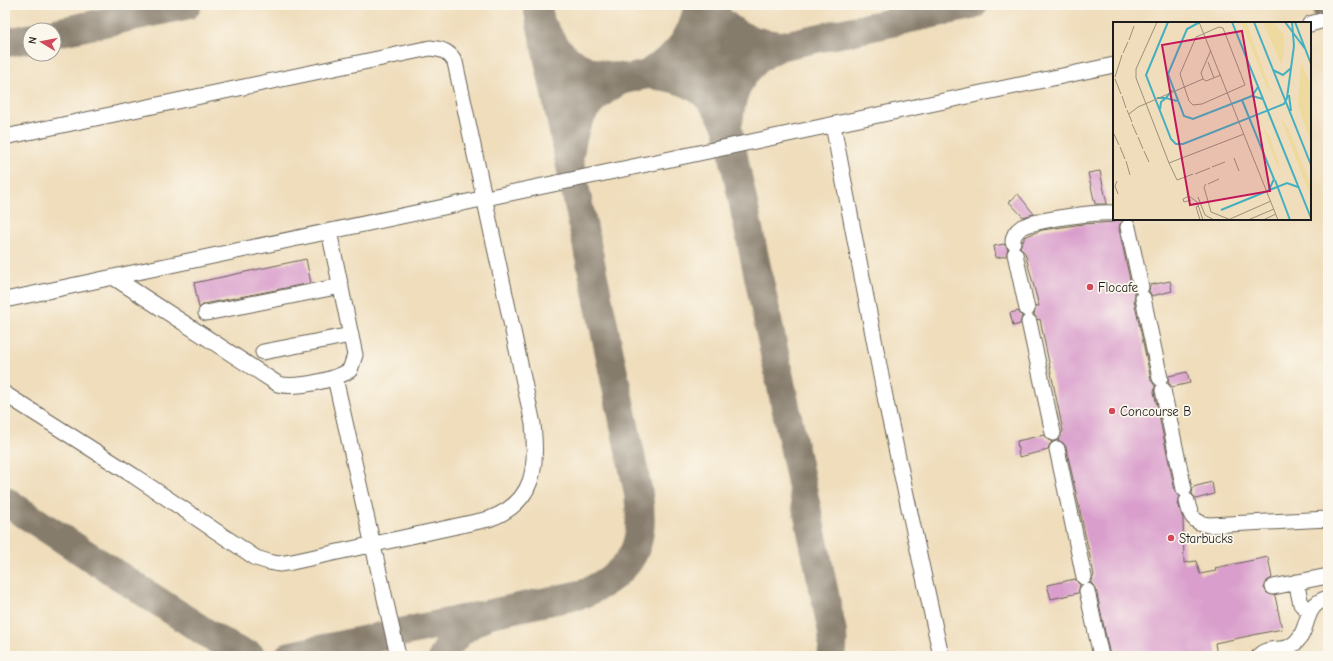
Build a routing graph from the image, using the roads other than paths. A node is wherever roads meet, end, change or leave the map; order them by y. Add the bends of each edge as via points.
1 (1328, 19) edge
2 (1311, 24) edge
3 (1113, 65) edge
4 (832, 125) junction
5 (5, 137) edge
6 (484, 199) junction
7 (1113, 213) edge
8 (1128, 227) dead end
9 (329, 231) junction
10 (113, 277) junction
11 (341, 286) junction
12 (5, 300) edge
13 (206, 313) dead end
14 (351, 335) junction
15 (263, 352) dead end
16 (335, 378) junction
17 (5, 394) edge
18 (1053, 433) dead end
19 (1056, 449) dead end
20 (1328, 520) edge
21 (372, 544) junction
22 (1328, 576) edge
23 (1296, 582) junction
24 (1273, 587) dead end
25 (1328, 598) edge
26 (1309, 611) junction
27 (1290, 651) edge
28 (398, 656) edge
29 (940, 656) edge
30 (1101, 656) edge
31 (1260, 656) edge

1 - 2 lane
3 - 4 lane
4 - 6 lane
4 - 29 lane via 886,402
5 - 6 lane via 439,48 451,55 455,62
6 - 9 lane
6 - 21 lane via 533,424 533,474 525,492 501,514 489,519
7 - 18 lane via 1040,221 1021,228 1013,236
8 - 20 lane via 1190,514 1194,520 1209,526
9 - 10 lane
9 - 11 lane
10 - 12 lane
10 - 16 lane via 278,384 291,386
11 - 13 lane
11 - 14 lane
14 - 15 lane
14 - 16 lane via 355,356 353,366
16 - 21 lane
17 - 21 lane via 263,561 279,564 292,562
19 - 30 lane
21 - 28 lane
22 - 23 lane
23 - 24 lane
23 - 26 lane via 1301,604
25 - 26 lane via 1316,603
26 - 27 lane via 1302,634
27 - 31 lane via 1263,652

